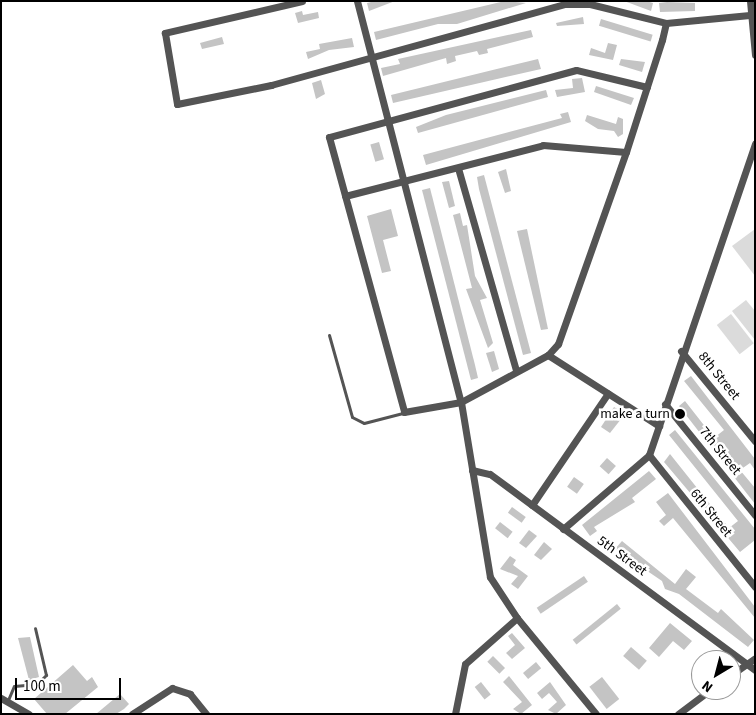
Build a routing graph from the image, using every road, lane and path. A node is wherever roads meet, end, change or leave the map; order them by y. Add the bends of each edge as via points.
1 (302, 1) edge
2 (357, 1) edge
3 (750, 1) edge
4 (750, 15) junction
5 (666, 23) junction
6 (755, 55) edge
7 (371, 57) junction
8 (646, 87) junction
9 (389, 120) junction
10 (755, 144) edge
11 (626, 152) junction
12 (458, 168) junction
13 (755, 170) edge
14 (746, 174) junction
15 (405, 182) junction
16 (345, 196) junction
17 (329, 335) dead end
18 (682, 351) junction
19 (548, 355) junction
20 (516, 370) junction
21 (608, 393) junction
22 (461, 402) junction
23 (666, 404) junction
24 (404, 412) junction
25 (659, 426) junction
26 (755, 441) edge
27 (649, 456) junction
28 (472, 470) junction
29 (532, 505) junction
30 (755, 514) edge
31 (563, 529) junction
32 (755, 587) edge
33 (517, 618) junction
34 (35, 628) dead end
35 (752, 660) edge
36 (741, 668) edge
37 (755, 670) edge
38 (4, 699) edge
39 (697, 700) edge
40 (29, 714) edge
41 (132, 714) edge
42 (206, 714) edge
43 (455, 714) edge
44 (596, 714) edge
45 (678, 714) edge

1 - 7 street via 165,33 178,104
2 - 7 street
3 - 4 street
4 - 5 street
4 - 6 street
5 - 7 street via 577,3
5 - 8 street
7 - 9 street
8 - 9 street via 582,70
8 - 11 street
9 - 15 street
9 - 16 street via 329,137
10 - 14 street
11 - 12 street via 543,146
11 - 19 street via 564,335
12 - 15 street
12 - 20 street
13 - 14 street
14 - 18 street
15 - 16 street
15 - 22 street
16 - 24 street
17 - 24 lane via 352,417 364,423
18 - 23 street
18 - 26 street, 8th Street
19 - 20 street
19 - 21 street
20 - 22 street
21 - 25 street
21 - 29 street
22 - 24 street
22 - 28 street
23 - 25 street
23 - 30 street, 7th Street
25 - 27 street
27 - 31 street
27 - 32 street, 6th Street
28 - 29 street, 5th Street via 490,474
28 - 33 street via 490,577
29 - 31 street, 5th Street
31 - 35 street, 5th Street
33 - 43 street via 465,664
33 - 44 street
34 - 38 lane via 46,675 37,684 14,686
35 - 36 street
35 - 37 street, 5th Street
38 - 40 street
39 - 45 street
41 - 42 street via 172,688 190,694

